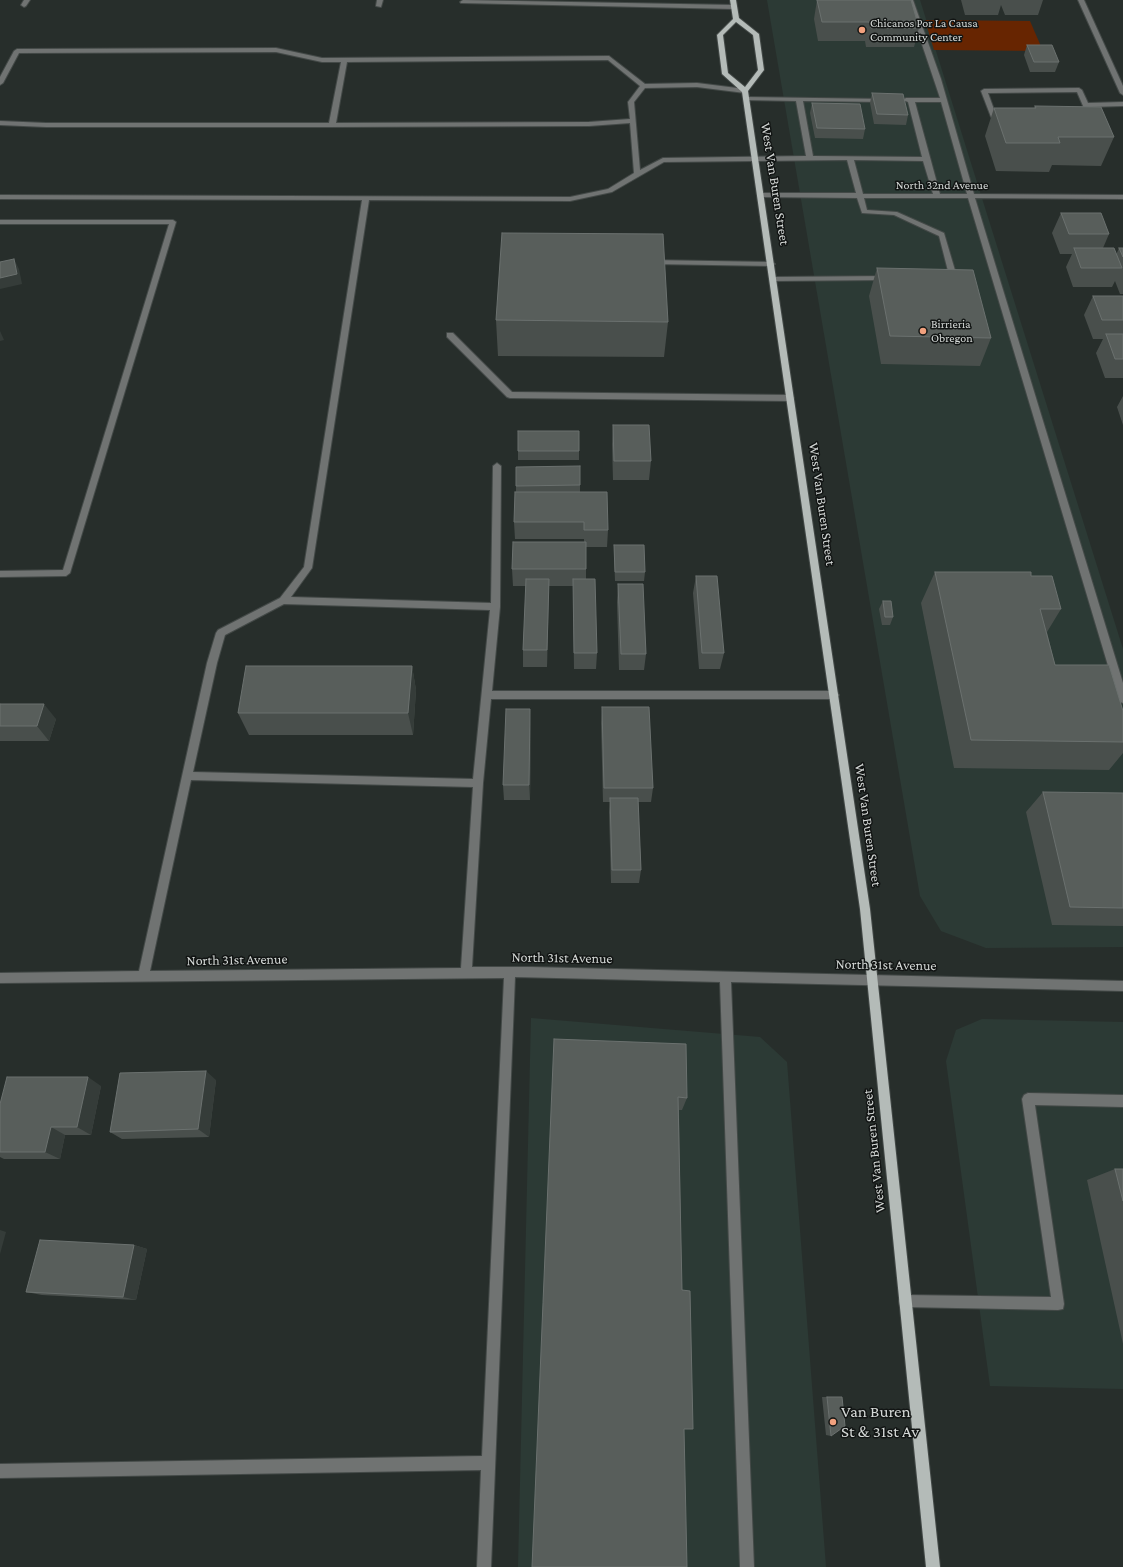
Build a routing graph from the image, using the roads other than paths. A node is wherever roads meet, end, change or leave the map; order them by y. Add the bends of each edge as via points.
1 (733, 0) edge
2 (910, 0) edge
3 (1080, 0) edge
4 (463, 2) dead end
5 (734, 8) junction
6 (736, 19) junction
7 (344, 60) junction
8 (0, 83) edge
9 (643, 86) junction
10 (1123, 93) edge
11 (745, 95) junction
12 (799, 99) junction
13 (888, 100) edge
14 (896, 100) edge
15 (911, 100) junction
16 (944, 100) junction
17 (1123, 104) edge
18 (1086, 105) junction
19 (633, 121) junction
20 (0, 123) edge
21 (332, 125) junction
22 (810, 158) junction
23 (850, 158) junction
24 (755, 159) junction
25 (926, 160) junction
26 (637, 174) junction
27 (761, 195) junction
28 (860, 195) junction
29 (937, 196) junction
30 (971, 196) junction
31 (0, 198) edge
32 (1123, 198) edge
33 (366, 199) junction
34 (0, 222) edge
35 (644, 262) edge
36 (770, 264) junction
37 (898, 277) edge
38 (937, 277) edge
39 (773, 279) junction
40 (450, 335) dead end
41 (790, 398) junction
42 (497, 466) dead end
43 (0, 574) edge
44 (283, 600) junction
45 (496, 607) junction
46 (487, 695) junction
47 (834, 696) junction
48 (1123, 699) edge
49 (188, 776) junction
50 (478, 783) junction
51 (510, 972) junction
52 (466, 973) junction
53 (143, 976) junction
54 (724, 976) junction
55 (0, 978) edge
56 (872, 979) junction
57 (1123, 986) edge
58 (1123, 1101) edge
59 (905, 1301) junction
60 (489, 1463) junction
61 (0, 1471) edge
62 (484, 1567) edge
63 (747, 1567) edge
64 (933, 1567) edge

1 - 5 main road
2 - 16 street
3 - 10 street
4 - 5 street
5 - 6 main road
6 - 11 main road via 720,35 725,74
6 - 11 main road via 756,34 761,70
7 - 8 street via 322,60 276,50 17,51
7 - 9 street via 609,58
7 - 21 street
9 - 11 street via 697,85
9 - 19 street via 631,102
11 - 12 street
11 - 24 main road, West Van Buren Street
12 - 13 street
12 - 22 street
14 - 15 street
15 - 16 street
15 - 25 street
16 - 30 street
17 - 18 street
18 - 18 street via 1079,90 984,91 994,117 1091,117
19 - 21 street via 589,124
19 - 26 street
20 - 21 street
22 - 23 street
22 - 24 street
23 - 25 street
23 - 28 street
24 - 26 street via 663,160
24 - 27 main road, West Van Buren Street
25 - 29 street
26 - 33 street via 610,191 570,199
27 - 28 street, North 32nd Avenue
27 - 36 main road, West Van Buren Street
28 - 29 street, North 32nd Avenue
28 - 38 street via 864,212 895,213 942,235 953,277
29 - 30 street, North 32nd Avenue
30 - 32 street, North 32nd Avenue
30 - 48 street
31 - 33 street
33 - 44 street via 308,568
34 - 43 street via 173,222 66,573
35 - 36 street
36 - 39 main road, West Van Buren Street
37 - 39 street
39 - 41 main road, West Van Buren Street
40 - 41 street via 510,395
41 - 47 main road, West Van Buren Street
42 - 45 street
44 - 45 street
44 - 49 street via 221,633 212,663
45 - 46 street
46 - 47 street
46 - 50 street
47 - 56 main road, West Van Buren Street
49 - 50 street
49 - 53 street
50 - 52 street
51 - 52 street, North 31st Avenue
51 - 54 street, North 31st Avenue
51 - 60 street
52 - 53 street, North 31st Avenue
53 - 55 street, North 31st Avenue
54 - 56 street, North 31st Avenue
54 - 63 street
56 - 57 street, North 31st Avenue
56 - 59 main road, West Van Buren Street
58 - 59 street via 1028,1099 1058,1304
59 - 64 main road, West Van Buren Street
60 - 61 street
60 - 62 street

